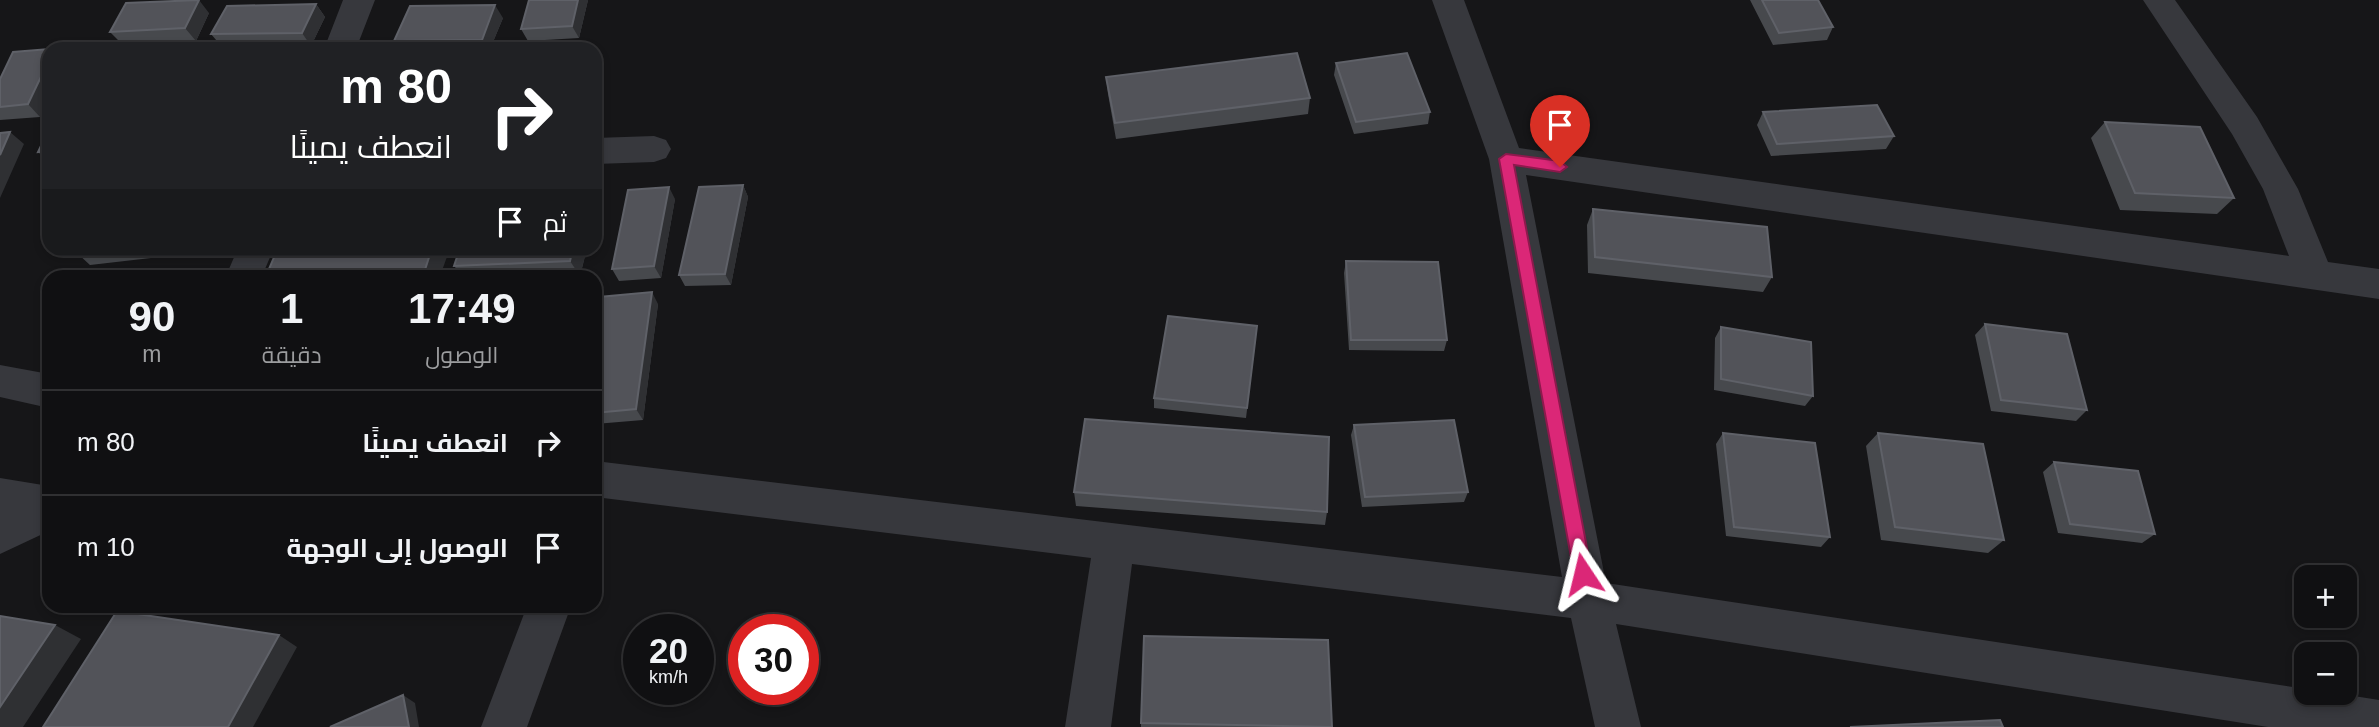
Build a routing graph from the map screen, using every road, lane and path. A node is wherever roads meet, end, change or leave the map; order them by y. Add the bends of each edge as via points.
1 (359, 0) edge
2 (1448, 0) edge
3 (2159, 0) edge
4 (343, 42) edge
5 (654, 149) dead end
6 (602, 151) edge
7 (1506, 159) junction
8 (2315, 275) junction
9 (2379, 284) edge
10 (0, 382) edge
11 (42, 389) edge
12 (602, 481) edge
13 (0, 496) edge
14 (42, 503) edge
15 (42, 514) edge
16 (0, 535) edge
17 (1114, 542) junction
18 (1588, 600) junction
19 (546, 613) edge
20 (2379, 722) edge
21 (504, 727) edge
22 (1088, 727) edge
23 (1618, 727) edge

1 - 4 street
2 - 7 street
3 - 8 street via 2245,126 2280,189
5 - 6 street
7 - 8 street
7 - 18 street
8 - 9 street
10 - 11 street
12 - 17 street
13 - 14 street
15 - 16 street
17 - 18 street
17 - 22 street
18 - 20 street
18 - 23 street
19 - 21 street

